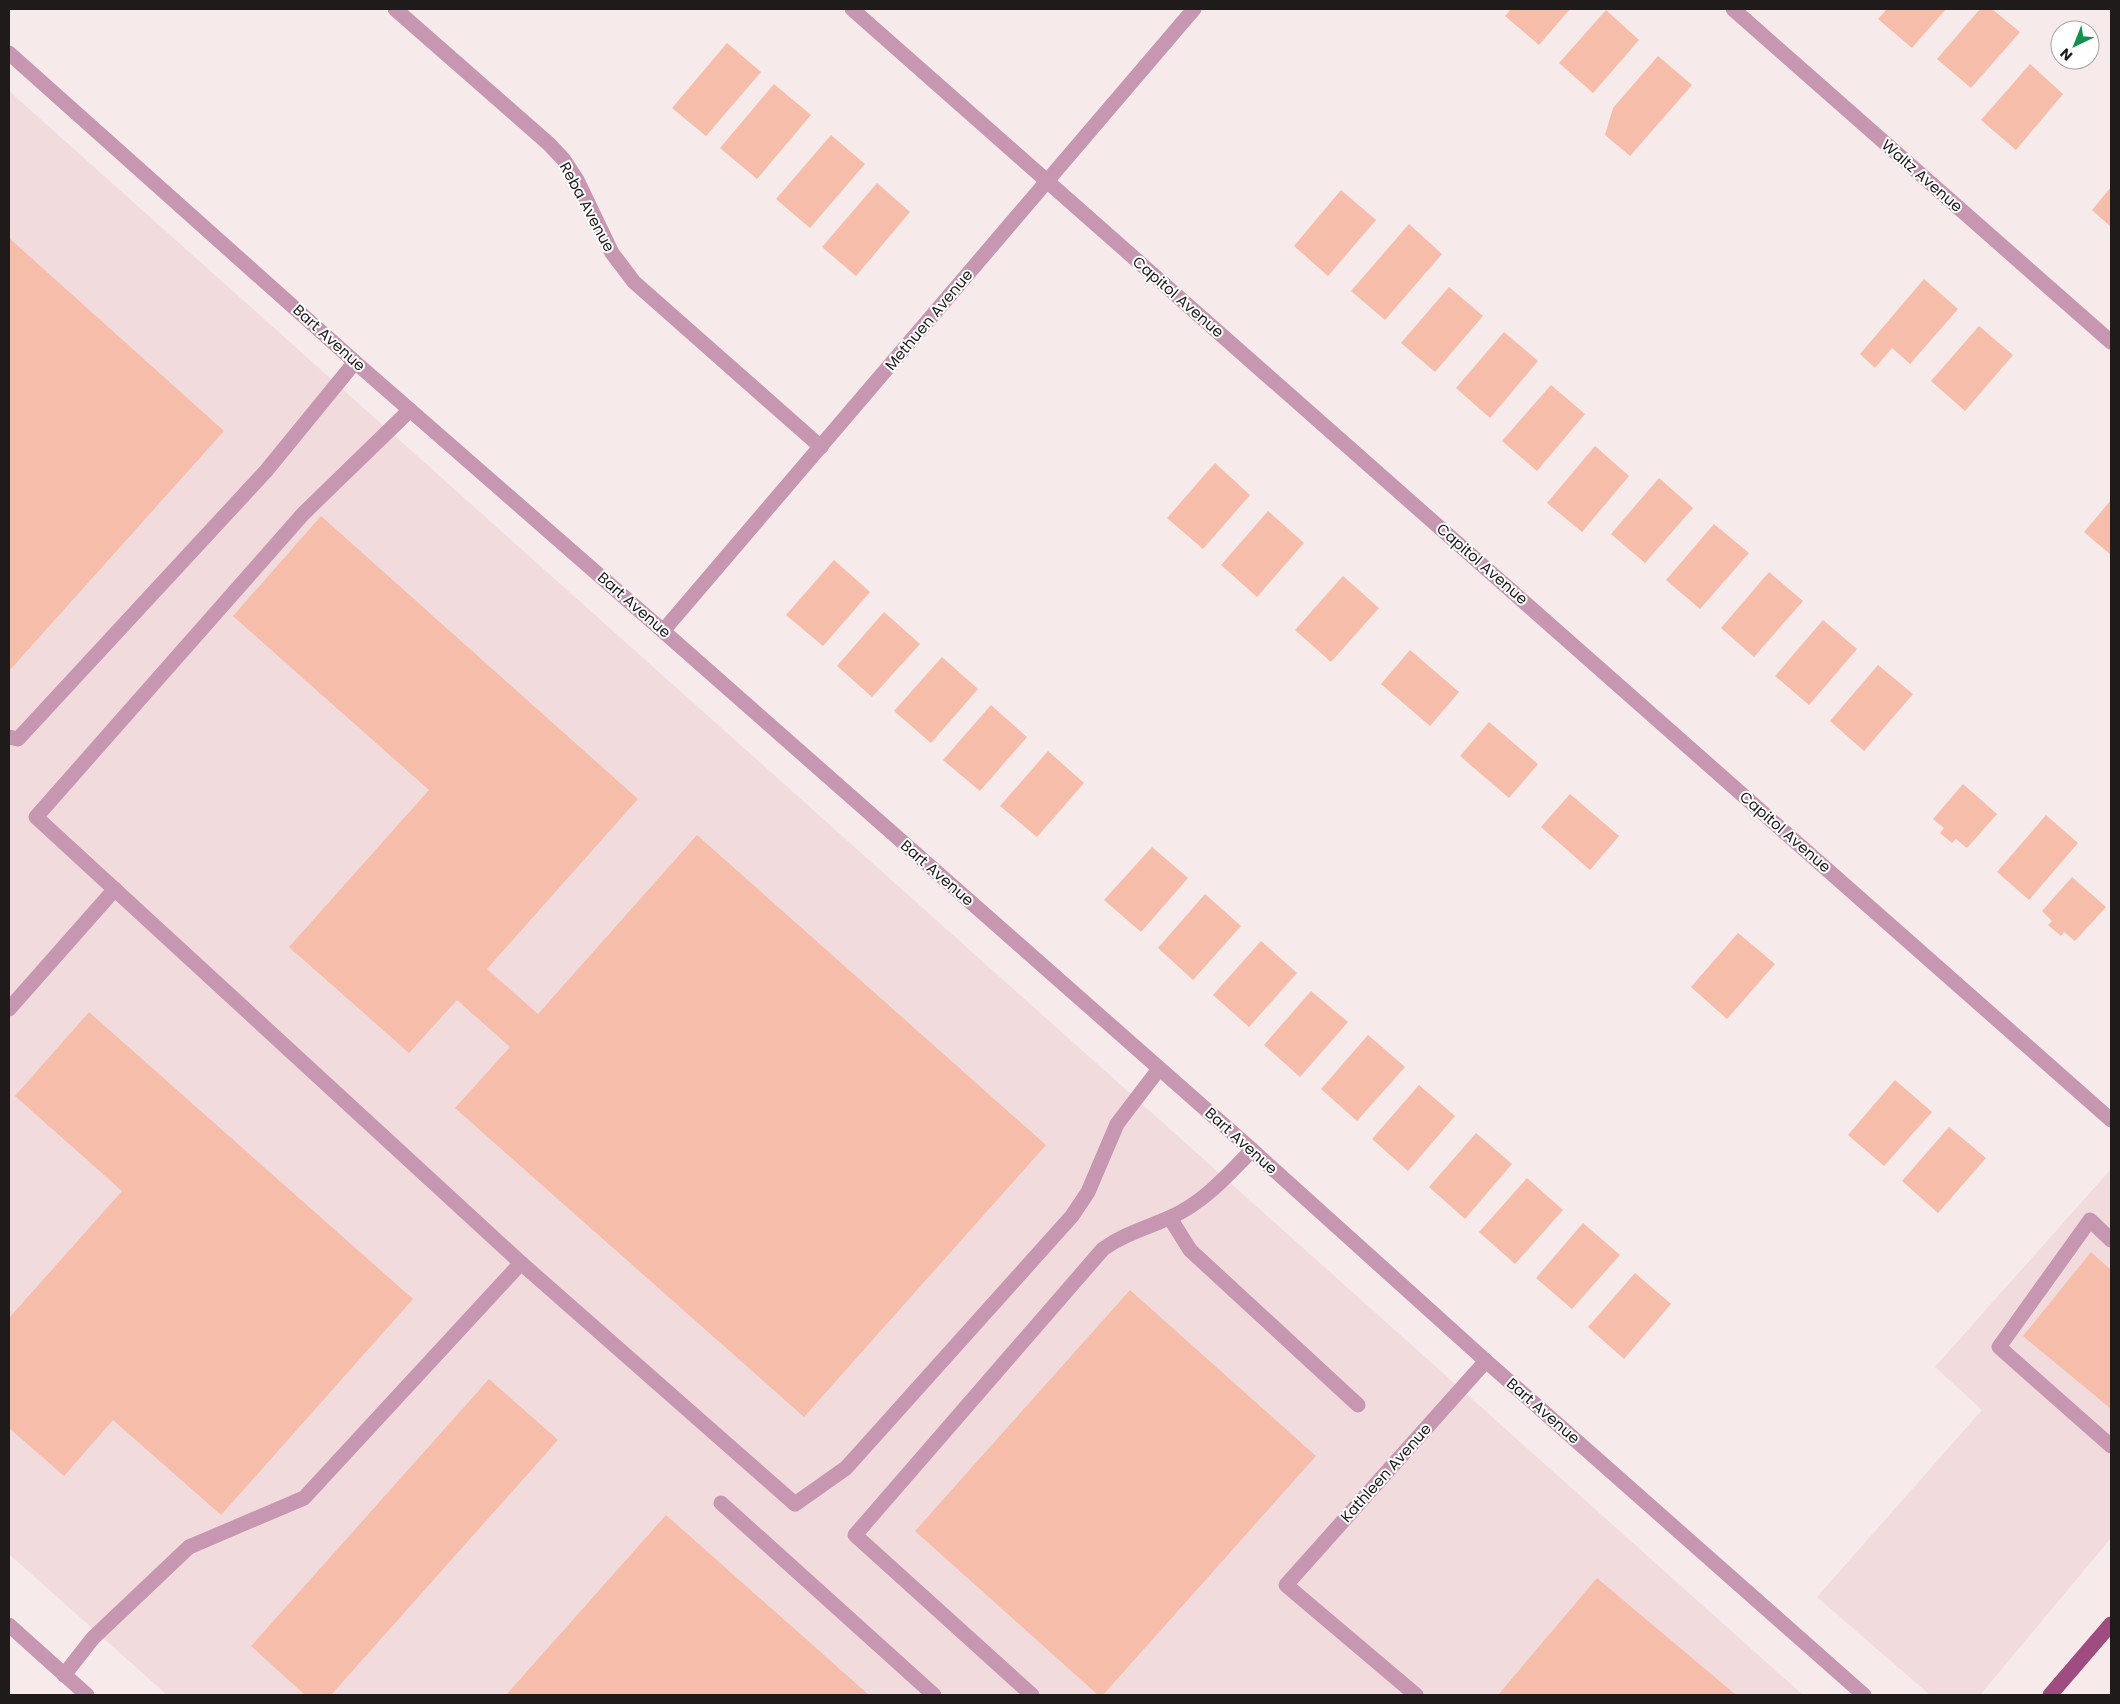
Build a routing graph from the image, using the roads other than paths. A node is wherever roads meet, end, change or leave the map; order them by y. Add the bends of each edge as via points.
1 (395, 9) edge
2 (852, 9) edge
3 (1194, 9) edge
4 (1732, 9) edge
5 (9, 53) edge
6 (1048, 181) junction
7 (2111, 342) edge
8 (355, 362) junction
9 (410, 410) junction
10 (821, 447) junction
11 (663, 631) junction
12 (9, 737) edge
13 (115, 889) junction
14 (9, 1009) edge
15 (1159, 1069) junction
16 (2111, 1120) edge
17 (1252, 1150) junction
18 (1170, 1218) junction
19 (2111, 1240) edge
20 (521, 1263) junction
21 (1486, 1361) junction
22 (1358, 1405) dead end
23 (2111, 1446) edge
24 (721, 1503) dead end
25 (2111, 1624) edge
26 (10, 1628) edge
27 (64, 1675) junction
28 (87, 1695) edge
29 (934, 1695) edge
30 (1032, 1695) edge
31 (1416, 1695) edge
32 (1864, 1695) edge
33 (2050, 1695) edge

1 - 10 street, Reba Avenue via 564,160 612,253 634,282
2 - 6 street, Capitol Avenue
3 - 6 street, Methuen Avenue
4 - 7 street, Waltz Avenue
5 - 8 street, Bart Avenue
6 - 10 street, Methuen Avenue
6 - 16 street, Capitol Avenue
8 - 9 street, Bart Avenue
8 - 12 street via 266,471 18,739
9 - 11 street, Bart Avenue
9 - 13 street via 303,514 36,817
10 - 11 street, Methuen Avenue
11 - 15 street, Bart Avenue
13 - 14 street
13 - 20 street
15 - 17 street, Bart Avenue
15 - 20 street via 1117,1124 1088,1192 1072,1216 846,1468 795,1504
17 - 18 street via 1198,1202
17 - 21 street, Bart Avenue
18 - 22 street via 1190,1250
18 - 30 street via 1118,1238 1103,1249 855,1536
19 - 23 street via 2090,1220 1999,1347
20 - 27 street via 304,1498 189,1547 93,1638
21 - 31 street, Kathleen Avenue via 1286,1585
21 - 32 street, Bart Avenue
24 - 29 street
25 - 33 main road
26 - 27 street
27 - 28 street

